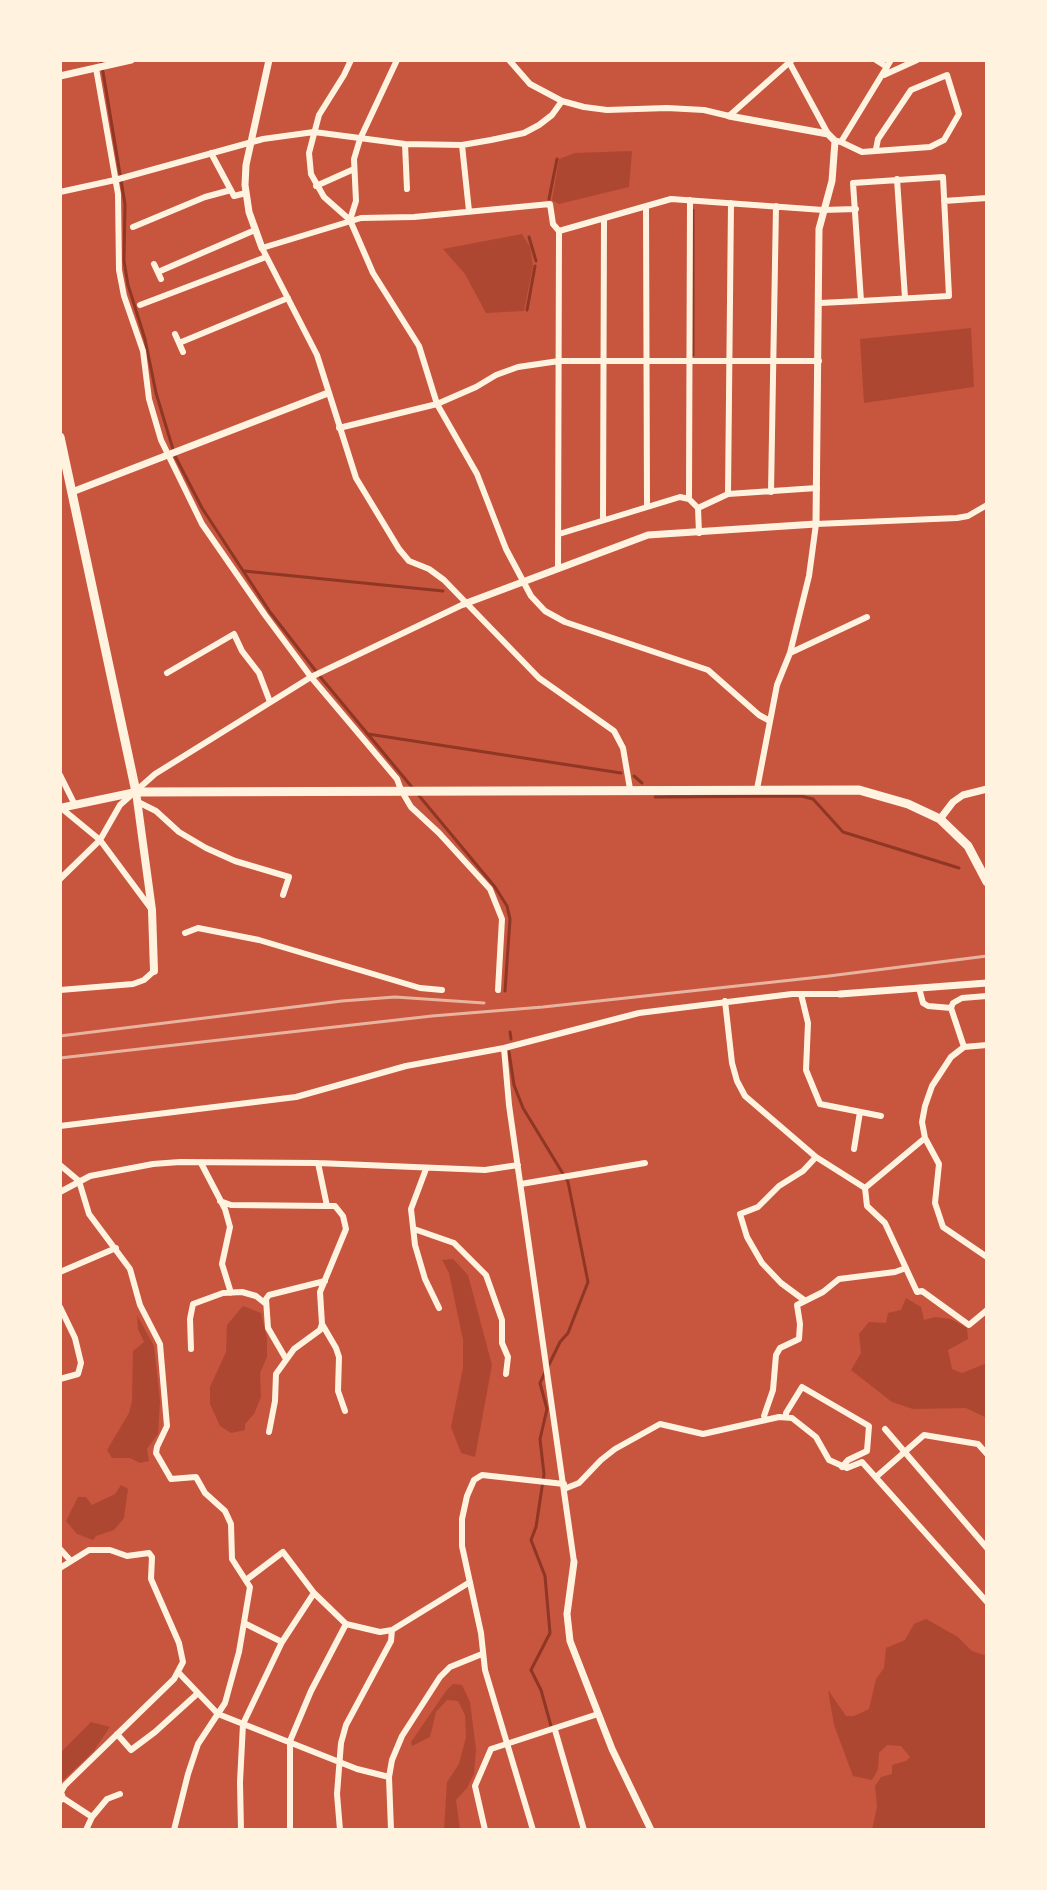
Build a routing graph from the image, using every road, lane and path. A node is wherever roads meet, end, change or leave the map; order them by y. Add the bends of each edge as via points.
1 (131, 60) edge
2 (269, 60) edge
3 (351, 60) edge
4 (397, 60) edge
5 (509, 60) edge
6 (876, 60) edge
7 (917, 60) edge
8 (790, 61) edge
9 (889, 63) edge
10 (100, 67) junction
11 (60, 76) edge
12 (883, 76) junction
13 (562, 101) junction
14 (729, 116) junction
15 (314, 132) junction
16 (828, 134) junction
17 (360, 139) junction
18 (838, 142) junction
19 (251, 144) junction
20 (405, 144) junction
21 (462, 145) junction
22 (876, 149) junction
23 (211, 153) junction
24 (354, 169) junction
25 (897, 179) junction
26 (115, 180) junction
27 (316, 186) junction
28 (407, 189) dead end
29 (231, 190) junction
30 (60, 192) edge
31 (246, 193) junction
32 (987, 198) edge
33 (690, 200) junction
34 (944, 201) junction
35 (731, 203) junction
36 (646, 206) junction
37 (776, 206) junction
38 (856, 209) junction
39 (823, 210) junction
40 (469, 211) junction
41 (604, 218) junction
42 (350, 220) junction
43 (133, 227) dead end
44 (255, 230) junction
45 (559, 231) junction
46 (262, 248) junction
47 (266, 257) junction
48 (154, 264) dead end
49 (158, 272) junction
50 (161, 279) dead end
51 (288, 298) junction
52 (905, 298) junction
53 (861, 301) junction
54 (820, 303) junction
55 (140, 305) dead end
56 (175, 334) dead end
57 (179, 343) junction
58 (183, 352) dead end
59 (559, 361) junction
60 (646, 361) junction
61 (690, 361) junction
62 (730, 361) junction
63 (773, 361) junction
64 (819, 361) junction
65 (604, 362) junction
66 (328, 393) junction
67 (437, 404) junction
68 (339, 428) junction
69 (60, 437) edge
70 (168, 456) junction
71 (60, 487) edge
72 (817, 488) junction
73 (72, 492) junction
74 (771, 492) junction
75 (728, 494) junction
76 (689, 499) junction
77 (987, 505) edge
78 (647, 507) junction
79 (698, 508) junction
80 (980, 510) junction
81 (987, 519) edge
82 (603, 520) junction
83 (816, 524) junction
84 (699, 533) junction
85 (559, 534) junction
86 (558, 568) junction
87 (523, 581) junction
88 (464, 604) junction
89 (867, 617) dead end
90 (790, 653) junction
91 (167, 673) dead end
92 (311, 677) junction
93 (270, 702) junction
94 (770, 721) junction
95 (60, 775) edge
96 (630, 789) junction
97 (757, 789) junction
98 (987, 789) edge
99 (401, 790) junction
100 (137, 797) junction
101 (75, 805) junction
102 (60, 808) edge
103 (940, 819) junction
104 (100, 840) junction
105 (60, 879) edge
106 (987, 882) edge
107 (283, 895) dead end
108 (152, 910) junction
109 (185, 933) dead end
110 (154, 971) joint
111 (987, 983) edge
112 (919, 988) junction
113 (60, 990) edge
114 (442, 990) dead end
115 (498, 990) dead end
116 (801, 994) junction
117 (840, 994) joint
118 (987, 996) edge
119 (725, 1001) junction
120 (951, 1008) junction
121 (987, 1045) edge
122 (964, 1047) junction
123 (504, 1048) junction
124 (860, 1112) junction
125 (881, 1116) dead end
126 (60, 1126) edge
127 (925, 1138) junction
128 (854, 1149) dead end
129 (816, 1157) junction
130 (201, 1163) junction
131 (318, 1163) junction
132 (645, 1163) dead end
133 (60, 1165) edge
134 (518, 1165) junction
135 (426, 1169) junction
136 (79, 1181) junction
137 (521, 1184) junction
138 (865, 1188) junction
139 (60, 1192) edge
140 (220, 1201) junction
141 (327, 1206) junction
142 (414, 1229) junction
143 (116, 1248) junction
144 (987, 1257) edge
145 (906, 1268) junction
146 (60, 1272) edge
147 (325, 1281) junction
148 (231, 1293) junction
149 (804, 1300) junction
150 (266, 1304) junction
151 (60, 1307) edge
152 (439, 1308) dead end
153 (987, 1310) edge
154 (322, 1324) junction
155 (191, 1349) dead end
156 (286, 1359) junction
157 (506, 1374) dead end
158 (60, 1379) edge
159 (345, 1411) dead end
160 (786, 1417) junction
161 (766, 1420) junction
162 (885, 1429) dead end
163 (269, 1432) dead end
164 (905, 1453) junction
165 (987, 1454) edge
166 (842, 1467) junction
167 (876, 1477) junction
168 (564, 1486) junction
169 (987, 1548) edge
170 (60, 1549) edge
171 (70, 1560) junction
172 (574, 1562) joint
173 (60, 1568) edge
174 (246, 1580) junction
175 (470, 1582) junction
176 (314, 1593) junction
177 (987, 1602) edge
178 (244, 1623) junction
179 (346, 1624) junction
180 (392, 1630) junction
181 (282, 1642) junction
182 (482, 1654) junction
183 (179, 1673) junction
184 (197, 1694) junction
185 (218, 1714) junction
186 (598, 1714) junction
187 (243, 1724) junction
188 (555, 1730) junction
189 (117, 1734) junction
190 (290, 1741) junction
191 (508, 1745) junction
192 (341, 1761) junction
193 (389, 1777) junction
194 (120, 1794) dead end
195 (62, 1800) edge
196 (92, 1817) junction
197 (86, 1830) edge
198 (174, 1830) edge
199 (241, 1830) edge
200 (290, 1830) edge
201 (340, 1830) edge
202 (391, 1830) edge
203 (485, 1830) edge
204 (533, 1830) edge
205 (584, 1830) edge
206 (651, 1830) edge

1 - 10 street
2 - 19 street
3 - 15 street
4 - 17 street
5 - 13 street via 530,84
6 - 9 street
7 - 12 street
8 - 14 street
8 - 16 street
9 - 12 street
10 - 11 street
10 - 26 street
12 - 18 street
13 - 14 street via 607,110 667,108
13 - 21 street via 552,115 524,133
14 - 16 street
15 - 17 street
15 - 19 street
15 - 27 street via 308,165
16 - 18 street
17 - 20 street
17 - 24 street
18 - 22 street via 862,152
18 - 39 street
19 - 23 street
19 - 31 street
20 - 21 street
20 - 28 street
21 - 40 street
22 - 22 street via 930,147 944,140 959,114 947,75 911,90
23 - 26 street
23 - 29 street
24 - 27 street
24 - 42 street via 356,201
25 - 34 street via 943,177
25 - 38 street via 853,183
25 - 52 street
26 - 30 street
26 - 70 street via 120,278
27 - 42 street
29 - 31 street via 234,196
29 - 43 street
31 - 44 street
32 - 34 street
33 - 35 street
33 - 36 street
33 - 61 street
34 - 52 street via 949,296
35 - 37 street
35 - 62 street
36 - 41 street
36 - 60 street
37 - 39 street
37 - 63 street
38 - 39 street
38 - 53 street
39 - 54 street
40 - 42 street
40 - 45 street via 550,204
41 - 45 street
41 - 65 street
42 - 46 street
42 - 67 street via 373,273 419,346
44 - 46 street
44 - 49 street
45 - 59 street
46 - 47 street
47 - 51 street
47 - 55 street
48 - 49 street
49 - 50 street
51 - 57 street
51 - 66 street via 317,355
52 - 53 street
53 - 54 street
54 - 64 street
56 - 57 street
57 - 58 street
59 - 65 street
59 - 67 street via 507,371
59 - 85 street
60 - 61 street
60 - 65 street
60 - 78 street
61 - 62 street
61 - 76 street
62 - 63 street
62 - 75 street
63 - 64 street
63 - 74 street
64 - 72 street
65 - 82 street
66 - 68 street
66 - 70 street
67 - 68 street
67 - 87 street via 477,474
68 - 88 street via 356,478 399,549 409,561 437,574
69 - 73 main road
70 - 73 street
70 - 92 street via 202,524
71 - 73 street
72 - 74 street
72 - 83 street
73 - 100 main road
74 - 75 street
75 - 79 street
76 - 78 street
76 - 79 street
77 - 80 street
78 - 82 street
79 - 84 street
80 - 81 street
80 - 83 street via 957,518
82 - 85 street
83 - 84 street
83 - 90 street
84 - 86 street via 648,535
85 - 86 street
86 - 87 street
87 - 88 street
87 - 94 street via 554,617 708,670
88 - 92 street
88 - 96 street via 539,678 614,731 623,748
89 - 90 street
90 - 94 street
91 - 93 street via 234,634
92 - 93 street
92 - 99 street
93 - 100 street via 155,774
94 - 97 street
95 - 101 street
96 - 97 main road
96 - 99 main road
97 - 103 main road via 859,790
98 - 103 street via 963,795
99 - 100 main road
99 - 115 street via 496,899 503,929
100 - 101 main road
100 - 104 street via 120,805
100 - 107 street via 206,848 289,877
100 - 108 main road
101 - 102 main road
102 - 104 street
103 - 106 main road via 961,837
104 - 105 street
104 - 108 street
108 - 110 main road
109 - 114 street via 198,928 259,940
110 - 113 street via 138,983
111 - 112 street
112 - 117 street
112 - 120 street via 923,1003
116 - 117 street
116 - 119 street
116 - 124 street via 808,1023 806,1070 820,1104
118 - 120 street via 962,998
119 - 123 street via 639,1013
119 - 129 street via 740,1090
120 - 122 street
121 - 122 street
122 - 127 street via 932,1086 922,1122
123 - 126 street via 406,1066 296,1097
123 - 134 street
124 - 125 street
124 - 128 street
127 - 138 street
127 - 144 street via 939,1164 935,1203 943,1227
129 - 138 street
129 - 149 street via 758,1207 740,1214 762,1263
130 - 131 street
130 - 136 street via 153,1164
130 - 140 street
131 - 135 street
131 - 141 street
132 - 137 street
133 - 136 street
134 - 135 street
134 - 137 street
135 - 142 street via 411,1209
136 - 139 street
136 - 143 street via 89,1214
137 - 168 street
138 - 145 street via 867,1206 885,1223
140 - 141 street
140 - 148 street via 230,1227 222,1264
141 - 147 street via 335,1206 346,1229
142 - 152 street via 425,1279
142 - 157 street via 454,1243 486,1275 502,1320
143 - 146 street
143 - 174 street via 160,1344 167,1426 156,1453 171,1479 196,1477 225,1511 231,1524 232,1559
145 - 149 street via 839,1279
145 - 153 street via 917,1292 969,1325
147 - 150 street via 269,1295
147 - 154 street via 320,1292
148 - 150 street via 256,1296
148 - 155 street via 193,1304
149 - 161 street via 796,1308 799,1339 776,1355
150 - 156 street via 268,1328
151 - 158 street via 81,1363 78,1374
154 - 156 street
154 - 159 street via 336,1348 338,1391
156 - 163 street via 276,1374
160 - 161 street
160 - 166 street via 816,1437 829,1460
160 - 166 street via 802,1387 869,1426 867,1451
161 - 168 street via 703,1434 655,1426 615,1449 579,1483
162 - 164 street
164 - 165 street via 924,1435 978,1444
164 - 167 street
164 - 169 street
166 - 167 street via 862,1462
167 - 177 street
168 - 172 street
168 - 175 street via 496,1475 474,1480 462,1519
170 - 171 street
171 - 173 street
171 - 183 street via 89,1550 127,1556 149,1553 151,1579 182,1652
172 - 186 street via 568,1628
174 - 176 street via 283,1552
174 - 178 street via 250,1587
175 - 180 street
175 - 182 street
176 - 179 street
176 - 181 street
178 - 181 street
178 - 185 street
179 - 180 street
179 - 190 street
180 - 192 street via 346,1725
181 - 187 street
182 - 191 street
182 - 193 street via 440,1677 396,1747
183 - 184 street
183 - 189 street
184 - 185 street
184 - 189 street via 131,1750
185 - 187 street
185 - 198 street via 198,1744
186 - 188 street
186 - 206 street
187 - 190 street
187 - 199 street
188 - 191 street
188 - 205 street
189 - 195 street via 65,1785
190 - 192 street
190 - 200 street
191 - 203 street via 491,1749 475,1786
191 - 204 street
192 - 193 street
192 - 201 street
193 - 202 street
194 - 196 street via 107,1799
195 - 196 street
196 - 197 street

